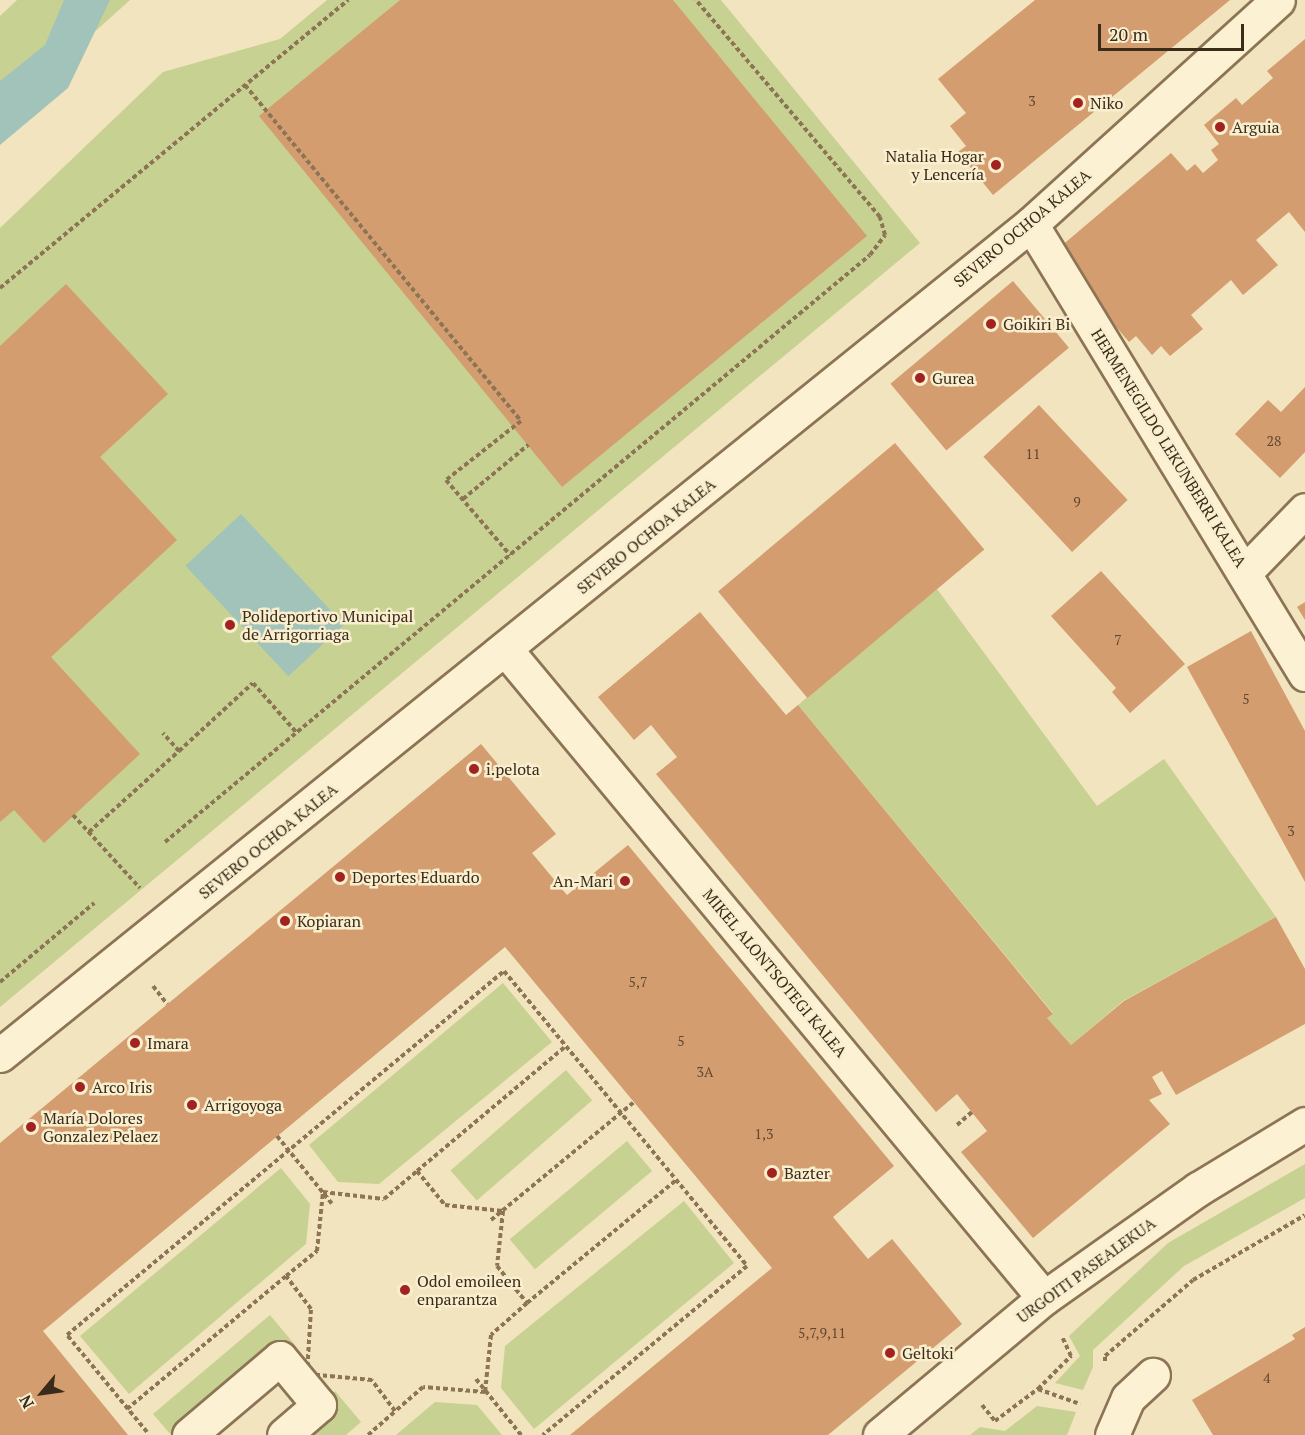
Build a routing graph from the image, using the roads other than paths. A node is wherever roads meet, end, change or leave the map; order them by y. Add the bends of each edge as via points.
1 (1278, 0) edge
2 (1031, 224) junction
3 (1305, 510) edge
4 (1245, 572) junction
5 (506, 650) junction
6 (1305, 674) edge
7 (0, 1055) edge
8 (1305, 1124) edge
9 (1044, 1298) junction
10 (1153, 1375) dead end
11 (189, 1435) edge
12 (284, 1435) edge
13 (880, 1435) edge
14 (1113, 1435) edge

1 - 2 street, SEVERO OCHOA KALEA
2 - 4 street, HERMENEGILDO LEKUNBERRI KALEA
2 - 5 street, SEVERO OCHOA KALEA
3 - 4 street
4 - 6 street, HERMENEGILDO LEKUNBERRI KALEA
5 - 7 street, SEVERO OCHOA KALEA
5 - 9 street, MIKEL ALONTSOTEGI KALEA
8 - 9 street, URGOITI PASEALEKUA via 1198,1189
9 - 13 street, URGOITI PASEALEKUA
10 - 14 street via 1128,1398
11 - 12 street via 280,1358 319,1405

